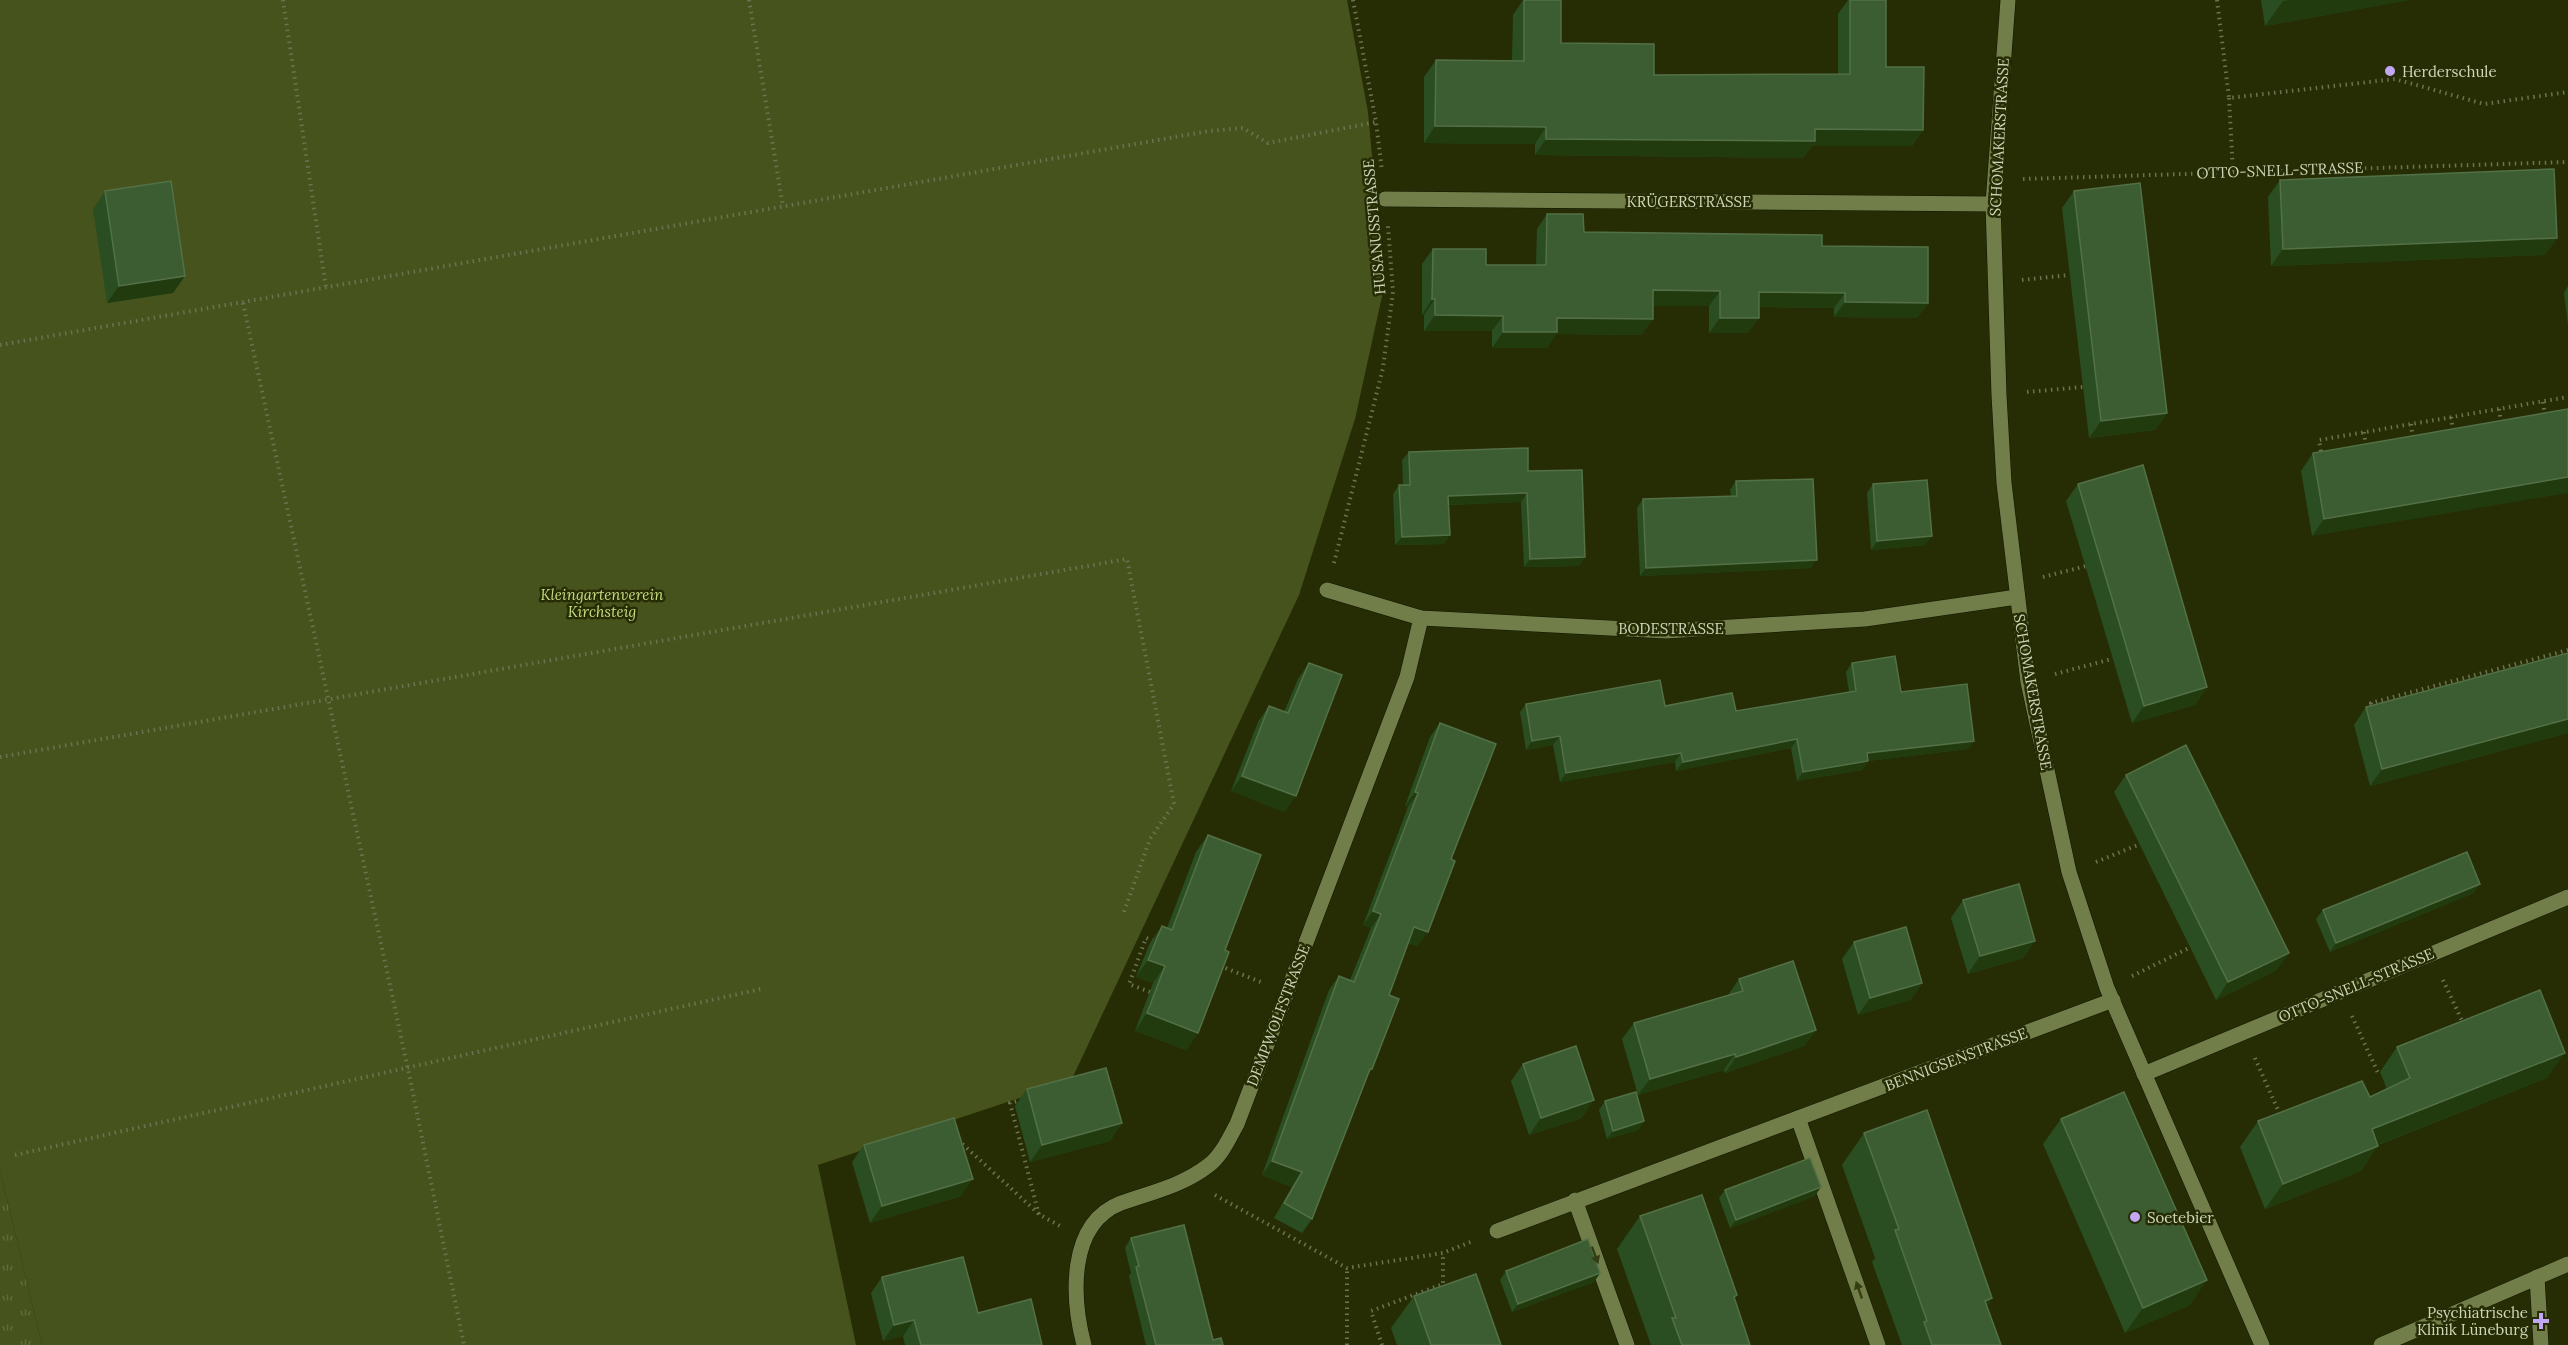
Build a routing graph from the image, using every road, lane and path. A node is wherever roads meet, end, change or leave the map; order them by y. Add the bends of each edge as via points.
1 (283, 0) edge
2 (749, 0) edge
3 (1353, 0) edge
4 (2008, 0) edge
5 (2217, 0) edge
6 (2568, 92) edge
7 (2229, 98) junction
8 (1376, 122) junction
9 (2568, 162) edge
10 (2427, 166) junction
11 (2382, 168) junction
12 (2332, 169) junction
13 (2286, 170) junction
14 (2233, 172) junction
15 (2427, 175) edge
16 (2382, 176) edge
17 (2333, 177) edge
18 (2287, 179) edge
19 (1993, 180) junction
20 (1385, 199) junction
21 (1993, 204) junction
22 (783, 207) junction
23 (2069, 275) dead end
24 (1995, 283) junction
25 (326, 288) junction
26 (243, 303) junction
27 (0, 345) edge
28 (2083, 387) dead end
29 (1999, 395) junction
30 (2568, 397) edge
31 (2543, 402) junction
32 (2499, 409) junction
33 (2451, 417) junction
34 (2546, 420) edge
35 (2411, 424) junction
36 (2501, 427) edge
37 (2364, 432) junction
38 (2454, 435) edge
39 (2366, 450) edge
40 (2414, 451) edge
41 (2324, 467) edge
42 (2086, 566) dead end
43 (1327, 590) joint
44 (2017, 591) junction
45 (1421, 618) junction
46 (2568, 650) edge
47 (2544, 656) junction
48 (2112, 659) dead end
49 (2546, 664) edge
50 (2500, 668) junction
51 (2502, 676) edge
52 (2454, 680) junction
53 (2028, 682) junction
54 (2456, 689) edge
55 (2412, 691) junction
56 (327, 699) junction
57 (2414, 700) edge
58 (2375, 719) edge
59 (0, 756) edge
60 (2140, 844) dead end
61 (2069, 872) junction
62 (2568, 897) edge
63 (1124, 912) dead end
64 (1157, 942) edge
65 (2191, 947) dead end
66 (2430, 954) junction
67 (1211, 963) edge
68 (760, 989) dead end
69 (1150, 992) dead end
70 (1287, 992) junction
71 (2341, 992) junction
72 (2110, 994) junction
73 (2465, 1026) edge
74 (2243, 1032) junction
75 (408, 1069) junction
76 (2378, 1073) dead end
77 (2144, 1074) junction
78 (1033, 1097) edge
79 (2281, 1118) edge
80 (1798, 1119) junction
81 (954, 1136) edge
82 (15, 1155) dead end
83 (1188, 1179) junction
84 (1575, 1200) junction
85 (1497, 1231) joint
86 (1443, 1253) junction
87 (2568, 1264) edge
88 (1347, 1268) junction
89 (2537, 1277) junction
90 (464, 1345) edge
91 (1084, 1345) edge
92 (1347, 1345) edge
93 (1382, 1345) edge
94 (1627, 1345) edge
95 (1878, 1345) edge
96 (2262, 1345) edge
97 (2381, 1345) edge
98 (2541, 1345) edge

1 - 25 path
2 - 22 path
3 - 8 path, HUSANUSSTRASSE
4 - 19 street, SCHOMAKERSTRASSE
5 - 7 path
6 - 7 path via 2484,104 2395,78
7 - 14 path
8 - 20 path, HUSANUSSTRASSE
8 - 22 path via 1268,143 1243,128 1209,131
9 - 10 path, OTTO-SNELL-STRASSE
10 - 11 path, OTTO-SNELL-STRASSE
10 - 15 path
11 - 12 path, OTTO-SNELL-STRASSE
11 - 16 path
12 - 13 path, OTTO-SNELL-STRASSE
12 - 17 path
13 - 14 path, OTTO-SNELL-STRASSE
13 - 18 path
14 - 19 path, OTTO-SNELL-STRASSE
19 - 21 street, SCHOMAKERSTRASSE
20 - 21 street, KRÜGERSTRASSE
20 - 43 path, HUSANUSSTRASSE via 1393,292 1383,368
21 - 24 street, SCHOMAKERSTRASSE
22 - 25 path
23 - 24 path
24 - 29 street, SCHOMAKERSTRASSE
25 - 26 path
26 - 27 path
26 - 56 path
28 - 29 path
29 - 44 street, SCHOMAKERSTRASSE via 2004,483
30 - 31 path
31 - 32 path
31 - 34 path
32 - 33 path
32 - 36 path
33 - 35 path
33 - 38 path
35 - 37 path
35 - 40 path
37 - 39 path
37 - 41 path via 2319,440
42 - 44 path
43 - 45 street, BODESTRASSE
44 - 45 street, BODESTRASSE via 1865,619 1666,631
44 - 53 street, SCHOMAKERSTRASSE
45 - 70 street, DEMPWOLFSTRASSE via 1407,677
46 - 47 path
47 - 49 path
47 - 50 path
48 - 53 path
50 - 51 path
50 - 52 path
52 - 54 path
52 - 55 path
53 - 61 street, SCHOMAKERSTRASSE
55 - 57 path
55 - 58 path via 2371,703
56 - 59 path
56 - 63 path via 1127,560 1174,804 1150,840
56 - 75 path
60 - 61 path
61 - 72 street, SCHOMAKERSTRASSE
62 - 66 street, OTTO-SNELL-STRASSE
64 - 69 path via 1146,938 1129,984
65 - 72 path
66 - 71 street, OTTO-SNELL-STRASSE
66 - 73 path
67 - 70 path
68 - 75 path
70 - 83 street, DEMPWOLFSTRASSE via 1228,1140 1210,1164
71 - 74 street, OTTO-SNELL-STRASSE
71 - 76 path
72 - 77 street, SCHOMAKERSTRASSE
72 - 80 street, BENNIGSENSTRASSE
74 - 77 street, OTTO-SNELL-STRASSE
74 - 79 path
75 - 82 path
75 - 90 path
77 - 96 street, SCHOMAKERSTRASSE
78 - 81 path via 1010,1103 1040,1215
80 - 84 street, BENNIGSENSTRASSE
95 -> 80 street
83 - 88 path
83 - 91 street, DEMPWOLFSTRASSE via 1119,1204 1097,1219 1083,1239 1077,1270 1077,1303
84 - 85 street, BENNIGSENSTRASSE
84 -> 94 street
85 - 86 path
86 - 88 path
86 - 93 path via 1443,1284 1371,1311
87 - 89 street
88 - 92 path
89 - 97 street
89 - 98 street

